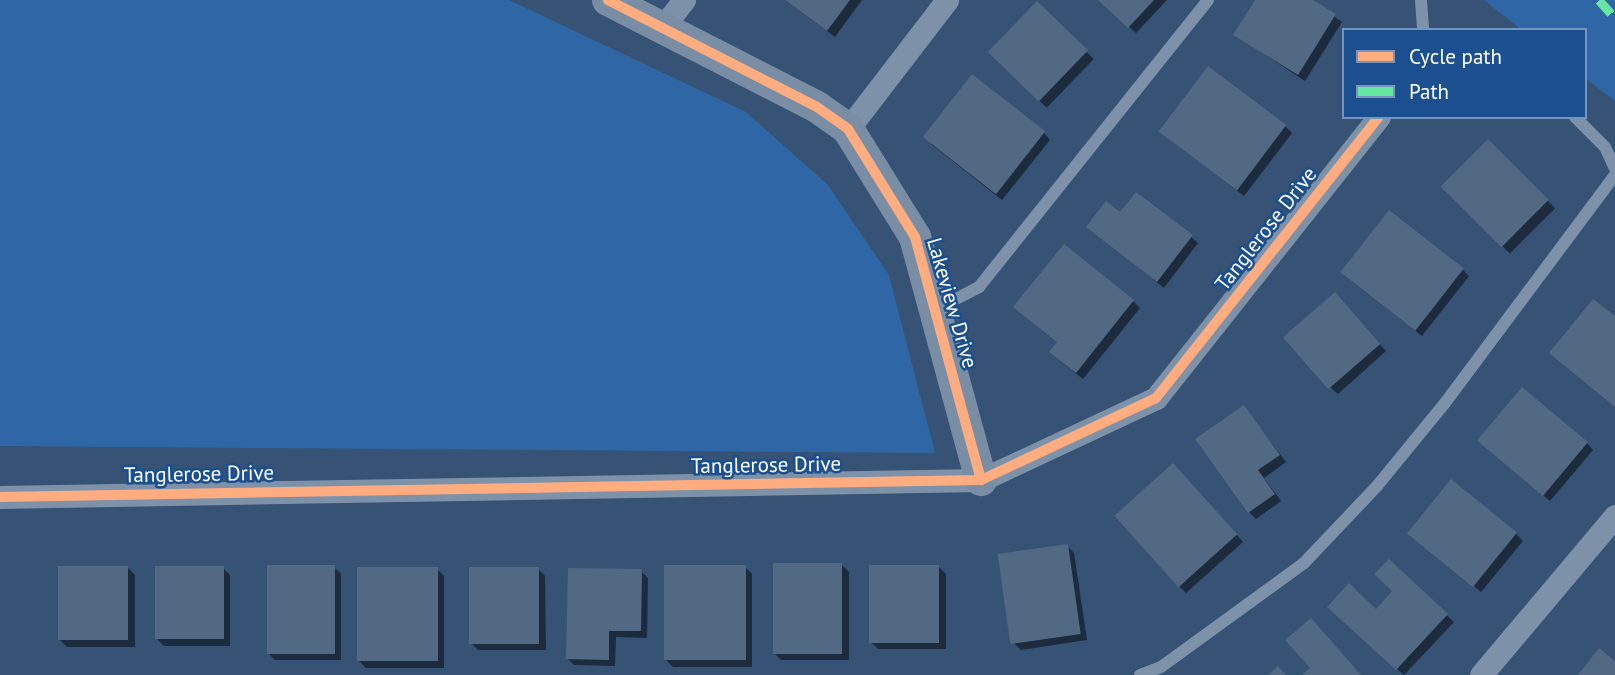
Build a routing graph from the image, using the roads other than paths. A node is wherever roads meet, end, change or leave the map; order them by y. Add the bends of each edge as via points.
1 (608, 0) edge
2 (684, 0) edge
3 (947, 0) edge
4 (1208, 0) edge
5 (1420, 0) edge
6 (662, 28) junction
7 (1423, 28) edge
8 (1377, 119) edge
9 (1577, 119) edge
10 (848, 129) junction
11 (1615, 168) edge
12 (1615, 174) edge
13 (935, 310) junction
14 (981, 480) junction
15 (0, 497) edge
16 (1615, 516) edge
17 (1140, 675) edge
18 (1481, 675) edge

1 - 6 street, Lakeview Drive
2 - 6 street
3 - 10 street
4 - 13 lane via 979,287
5 - 7 lane
6 - 10 street, Lakeview Drive via 817,107
8 - 14 street, Tanglerose Drive via 1156,398
9 - 11 lane via 1605,147
10 - 13 street, Lakeview Drive via 915,237
12 - 17 lane via 1445,403 1377,486 1304,564 1161,667
13 - 14 street, Lakeview Drive
14 - 15 street, Tanglerose Drive
16 - 18 street

